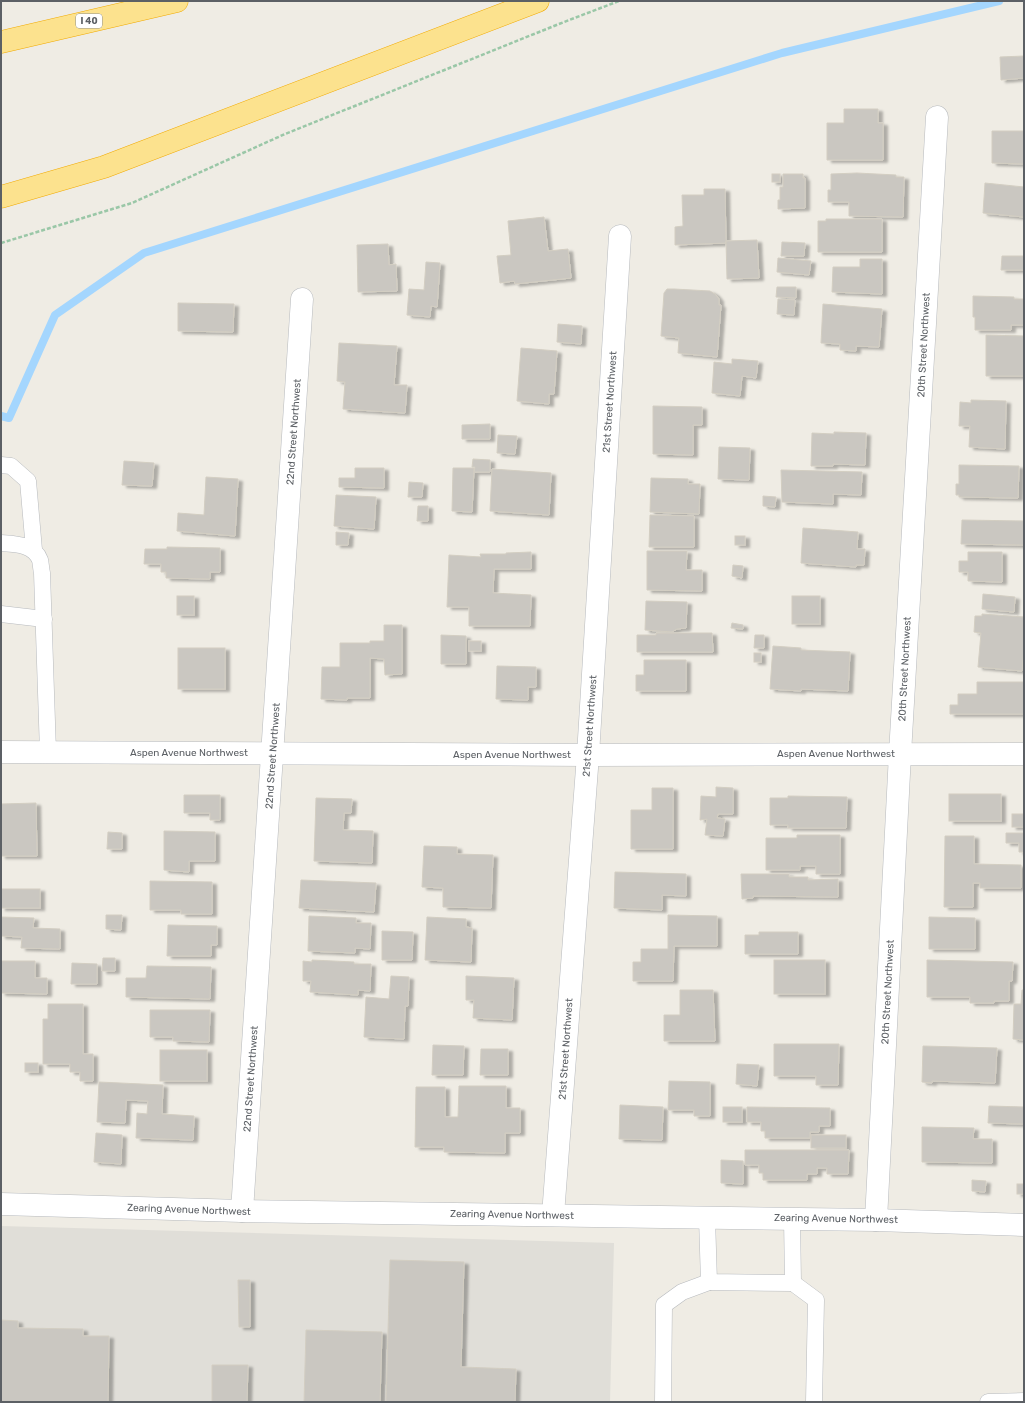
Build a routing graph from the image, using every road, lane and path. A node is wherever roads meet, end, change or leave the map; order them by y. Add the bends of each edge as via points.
1 (177, 1) edge
2 (538, 1) edge
3 (619, 1) edge
4 (1, 42) edge
5 (937, 117) dead end
6 (1, 197) edge
7 (620, 236) dead end
8 (1, 243) edge
9 (302, 300) dead end
10 (1, 465) edge
11 (1, 543) edge
12 (34, 550) junction
13 (1, 614) edge
14 (44, 619) junction
15 (1, 752) edge
16 (48, 752) junction
17 (273, 754) junction
18 (900, 754) junction
19 (1024, 754) edge
20 (588, 756) junction
21 (1, 1204) edge
22 (242, 1212) junction
23 (553, 1215) junction
24 (707, 1218) junction
25 (792, 1218) junction
26 (876, 1220) junction
27 (1024, 1225) edge
28 (709, 1282) junction
29 (793, 1283) junction
30 (1024, 1401) edge
31 (663, 1402) edge
32 (814, 1402) edge
33 (988, 1402) edge

1 - 4 highway, I 40
2 - 6 highway via 104,167
3 - 8 path via 285,134 132,203
5 - 18 street, 20th Street Northwest
7 - 20 street, 21st Street Northwest
9 - 17 street, 22nd Street Northwest
10 - 12 lane via 11,466 28,481
11 - 12 lane via 21,545
12 - 14 lane via 40,560 42,573
13 - 14 lane
14 - 16 lane
15 - 16 street, Aspen Avenue Northwest
16 - 17 street, Aspen Avenue Northwest
17 - 20 street, Aspen Avenue Northwest
17 - 22 street, 22nd Street Northwest
18 - 19 street, Aspen Avenue Northwest
18 - 20 street, Aspen Avenue Northwest
18 - 26 street, 20th Street Northwest
20 - 23 street, 21st Street Northwest
21 - 22 street, Zearing Avenue Northwest
22 - 23 street, Zearing Avenue Northwest
23 - 24 street, Zearing Avenue Northwest
24 - 25 street, Zearing Avenue Northwest
24 - 28 lane
25 - 26 street, Zearing Avenue Northwest
25 - 29 lane
26 - 27 street, Zearing Avenue Northwest
28 - 29 lane
28 - 31 lane via 682,1292 664,1304
29 - 32 lane via 816,1300
30 - 33 lane

